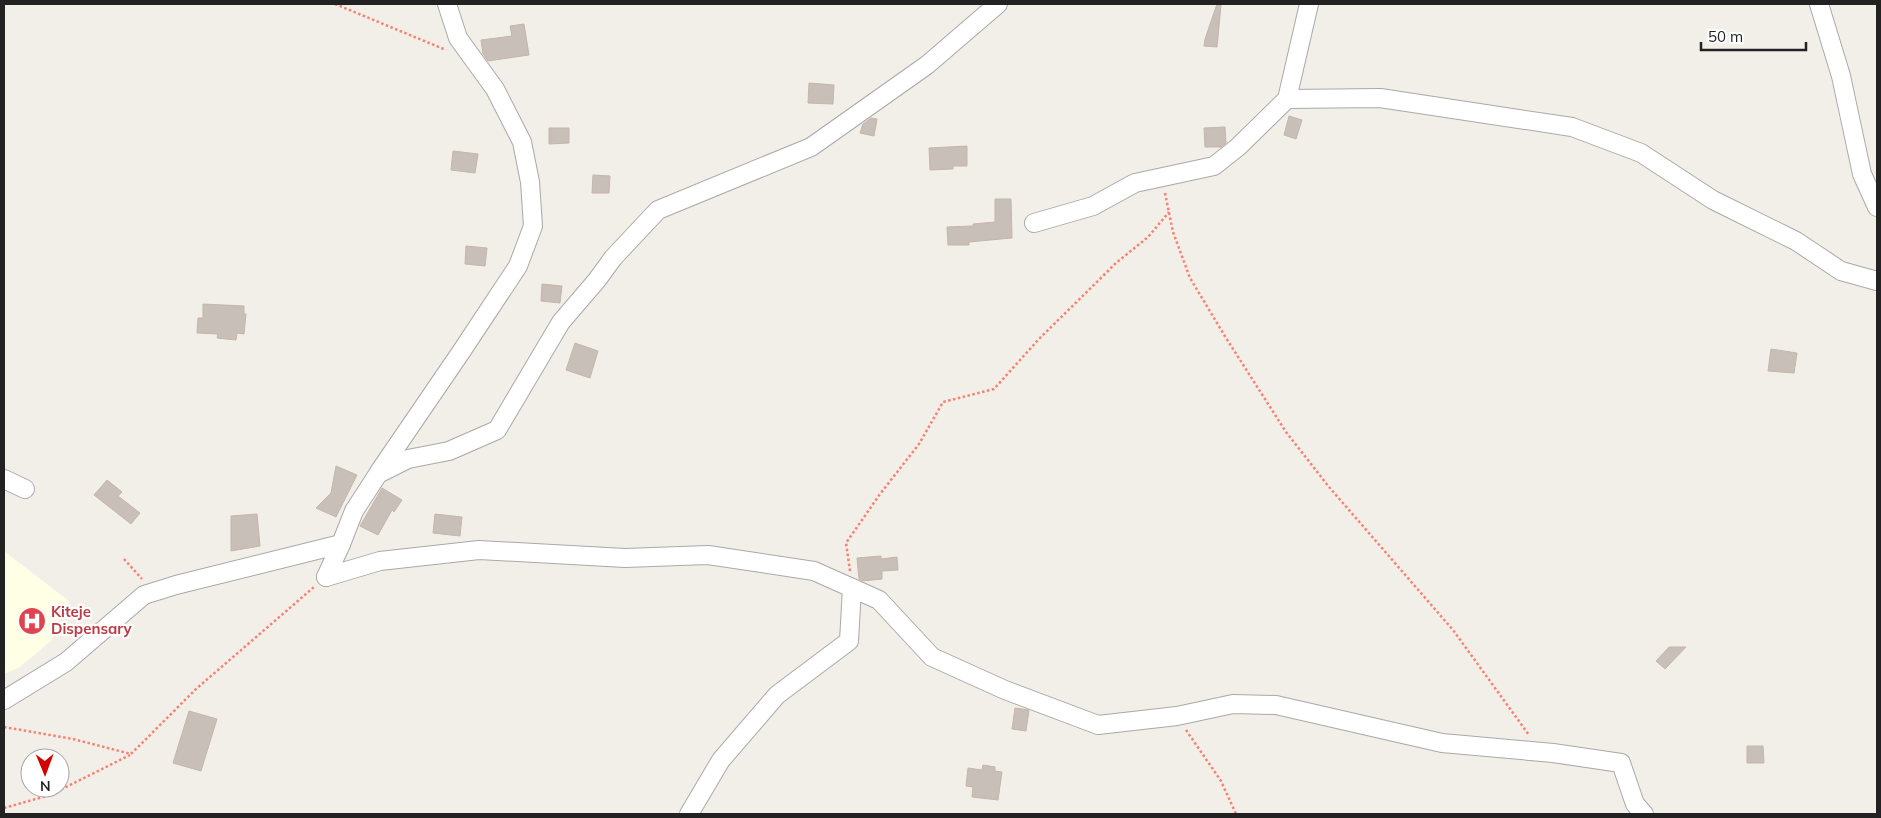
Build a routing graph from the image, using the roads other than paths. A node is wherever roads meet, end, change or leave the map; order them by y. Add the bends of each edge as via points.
1 (447, 4) edge
2 (998, 4) edge
3 (1308, 4) edge
4 (1819, 4) edge
5 (1287, 99) junction
6 (1877, 207) edge
7 (1034, 223) dead end
8 (1877, 281) edge
9 (378, 474) junction
10 (4, 479) edge
11 (25, 489) dead end
12 (341, 544) junction
13 (852, 588) junction
14 (4, 700) edge
15 (689, 814) edge
16 (1644, 814) edge

1 - 9 street via 458,38 496,89 522,142 530,182 533,226 518,266
2 - 9 street via 927,65 811,147 658,210 613,258 561,322 497,430 449,451 408,459
3 - 5 street
4 - 6 street via 1841,76 1862,174
5 - 7 street via 1214,166 1135,183 1093,206
5 - 8 street via 1380,98 1572,127 1641,153 1713,200 1796,241 1841,271
9 - 12 street via 354,511
10 - 11 street
12 - 13 street via 326,577 380,561 479,550 625,558 708,555 814,571
12 - 14 street via 176,584 144,595 66,662
13 - 15 street via 849,641 777,695 721,760
13 - 16 street via 879,600 932,656 1005,690 1098,725 1177,716 1233,704 1276,705 1442,743 1621,763 1635,804

